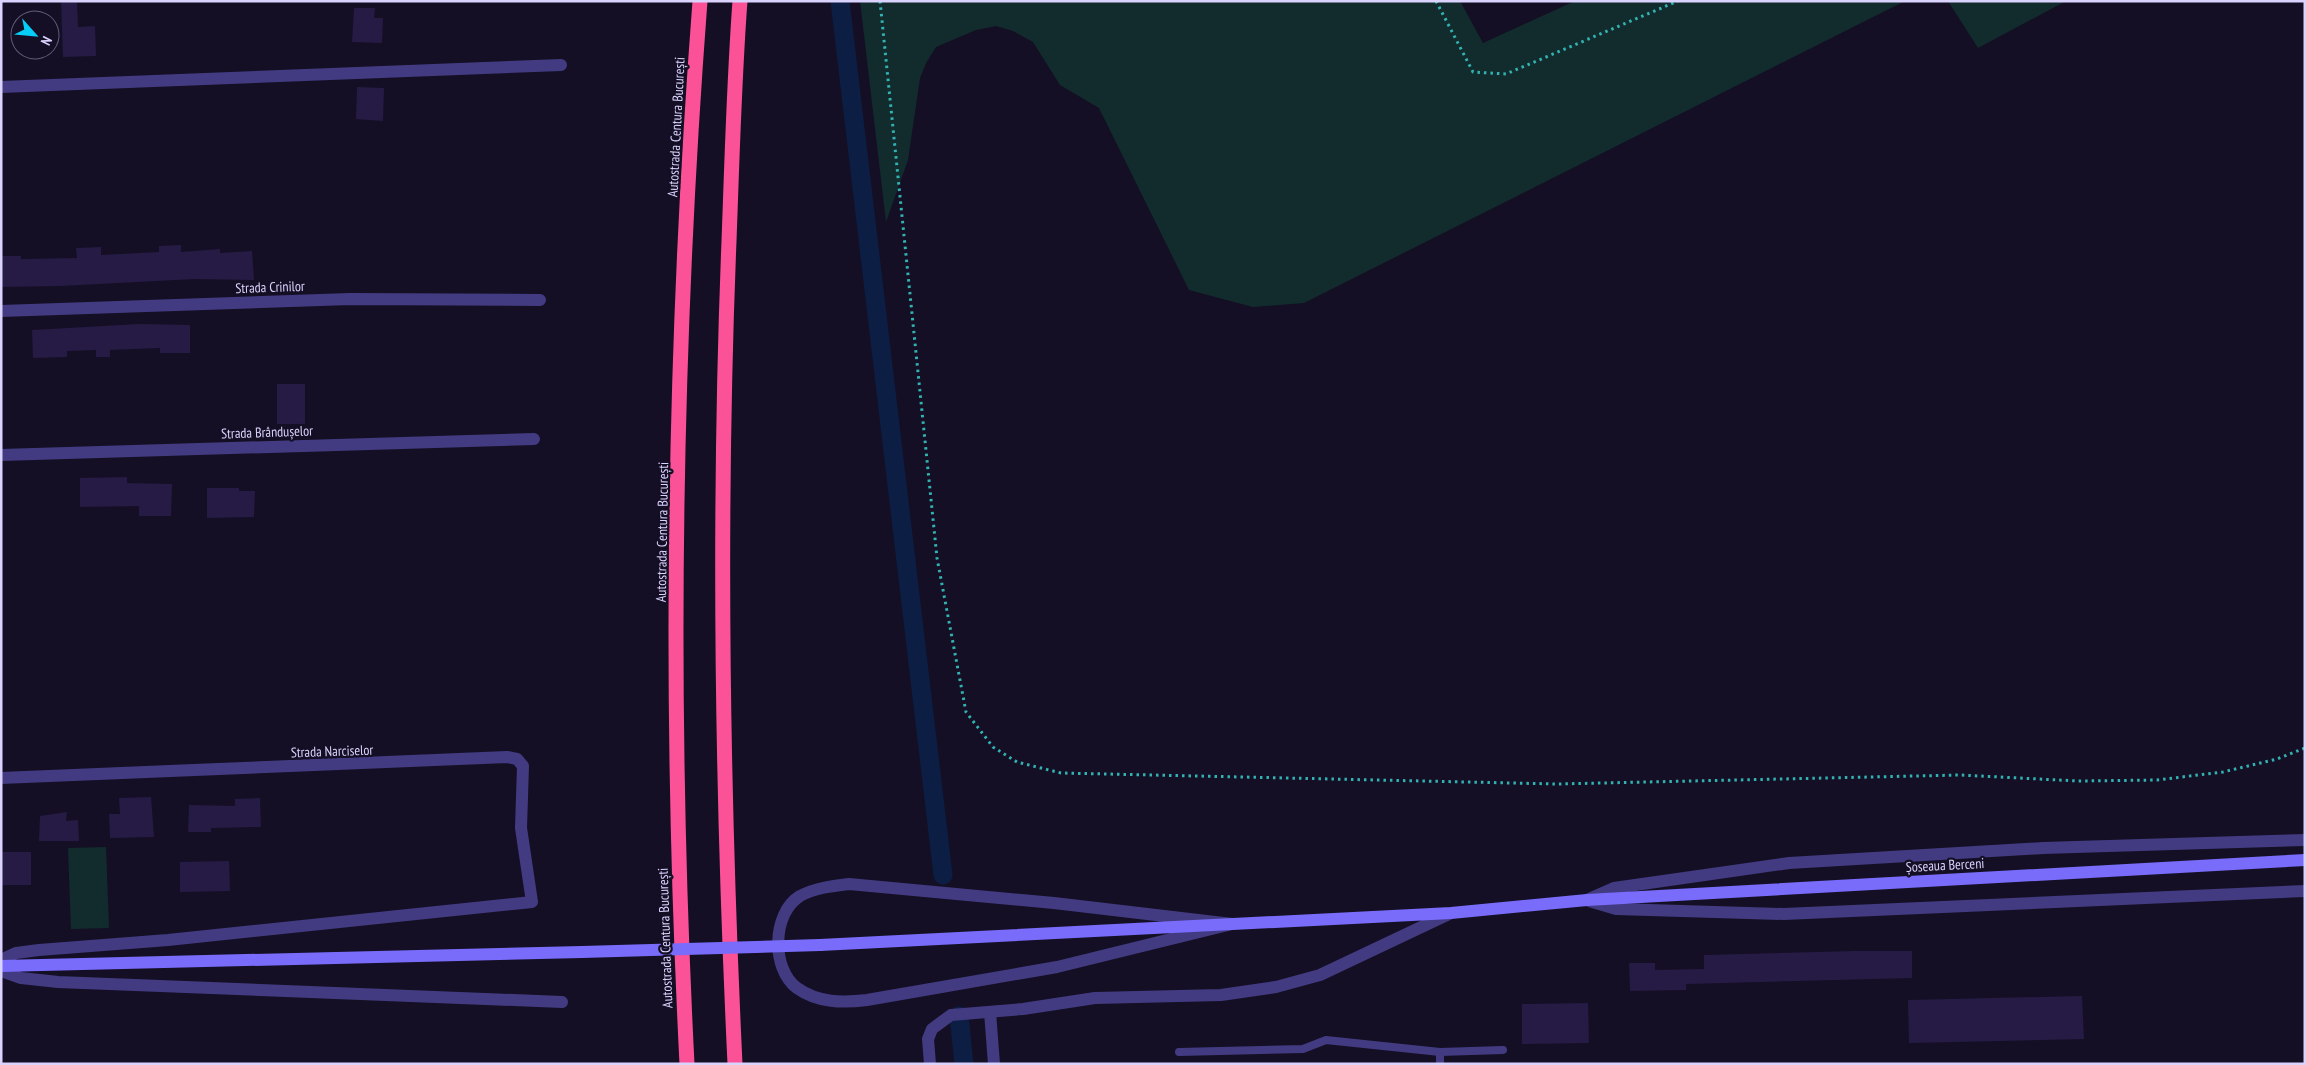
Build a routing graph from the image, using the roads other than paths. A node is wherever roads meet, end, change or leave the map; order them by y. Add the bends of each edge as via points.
1 (700, 1) edge
2 (740, 1) edge
3 (561, 65) dead end
4 (1, 87) edge
5 (540, 300) dead end
6 (1, 311) edge
7 (534, 439) dead end
8 (1, 455) edge
9 (1, 778) edge
10 (2305, 840) edge
11 (2305, 860) edge
12 (2305, 891) edge
13 (1587, 900) junction
14 (1451, 913) junction
15 (1232, 924) junction
16 (1, 960) edge
17 (1, 966) edge
18 (1, 971) edge
19 (562, 1002) dead end
20 (990, 1012) junction
21 (1503, 1050) dead end
22 (1179, 1052) dead end
23 (1440, 1052) junction
24 (687, 1064) edge
25 (735, 1064) edge
26 (930, 1064) edge
27 (994, 1064) edge
28 (1440, 1064) edge

1 - 24 highway, Autostrada Centura București via 684,308 677,573 679,909
2 - 25 highway via 726,327 722,573 728,907
3 - 4 street
5 - 6 street, Strada Crinilor via 350,299
7 - 8 street, Strada Brândușelor
9 - 16 street, Strada Narciselor via 517,759 523,766 521,828 532,902 168,940 39,950 16,953
10 - 13 street via 2043,848 1790,863 1614,888
11 - 13 main road, Șoseaua Berceni
12 - 13 street via 1784,914 1616,909
13 - 14 main road, Șoseaua Berceni
14 - 15 main road, Șoseaua Berceni
14 - 20 street via 1320,975 1276,987 1221,995 1095,998
15 - 15 street via 849,884 821,888 800,896 788,907 782,918 779,952 783,970 796,987 816,998 839,1003 1057,967
15 - 17 main road, Șoseaua Berceni, bridge via 820,946
18 - 19 street via 21,978 58,982
20 - 26 street via 951,1015 932,1029 928,1039
20 - 27 street
21 - 23 lane
22 - 23 lane via 1302,1049 1326,1040
23 - 28 lane

